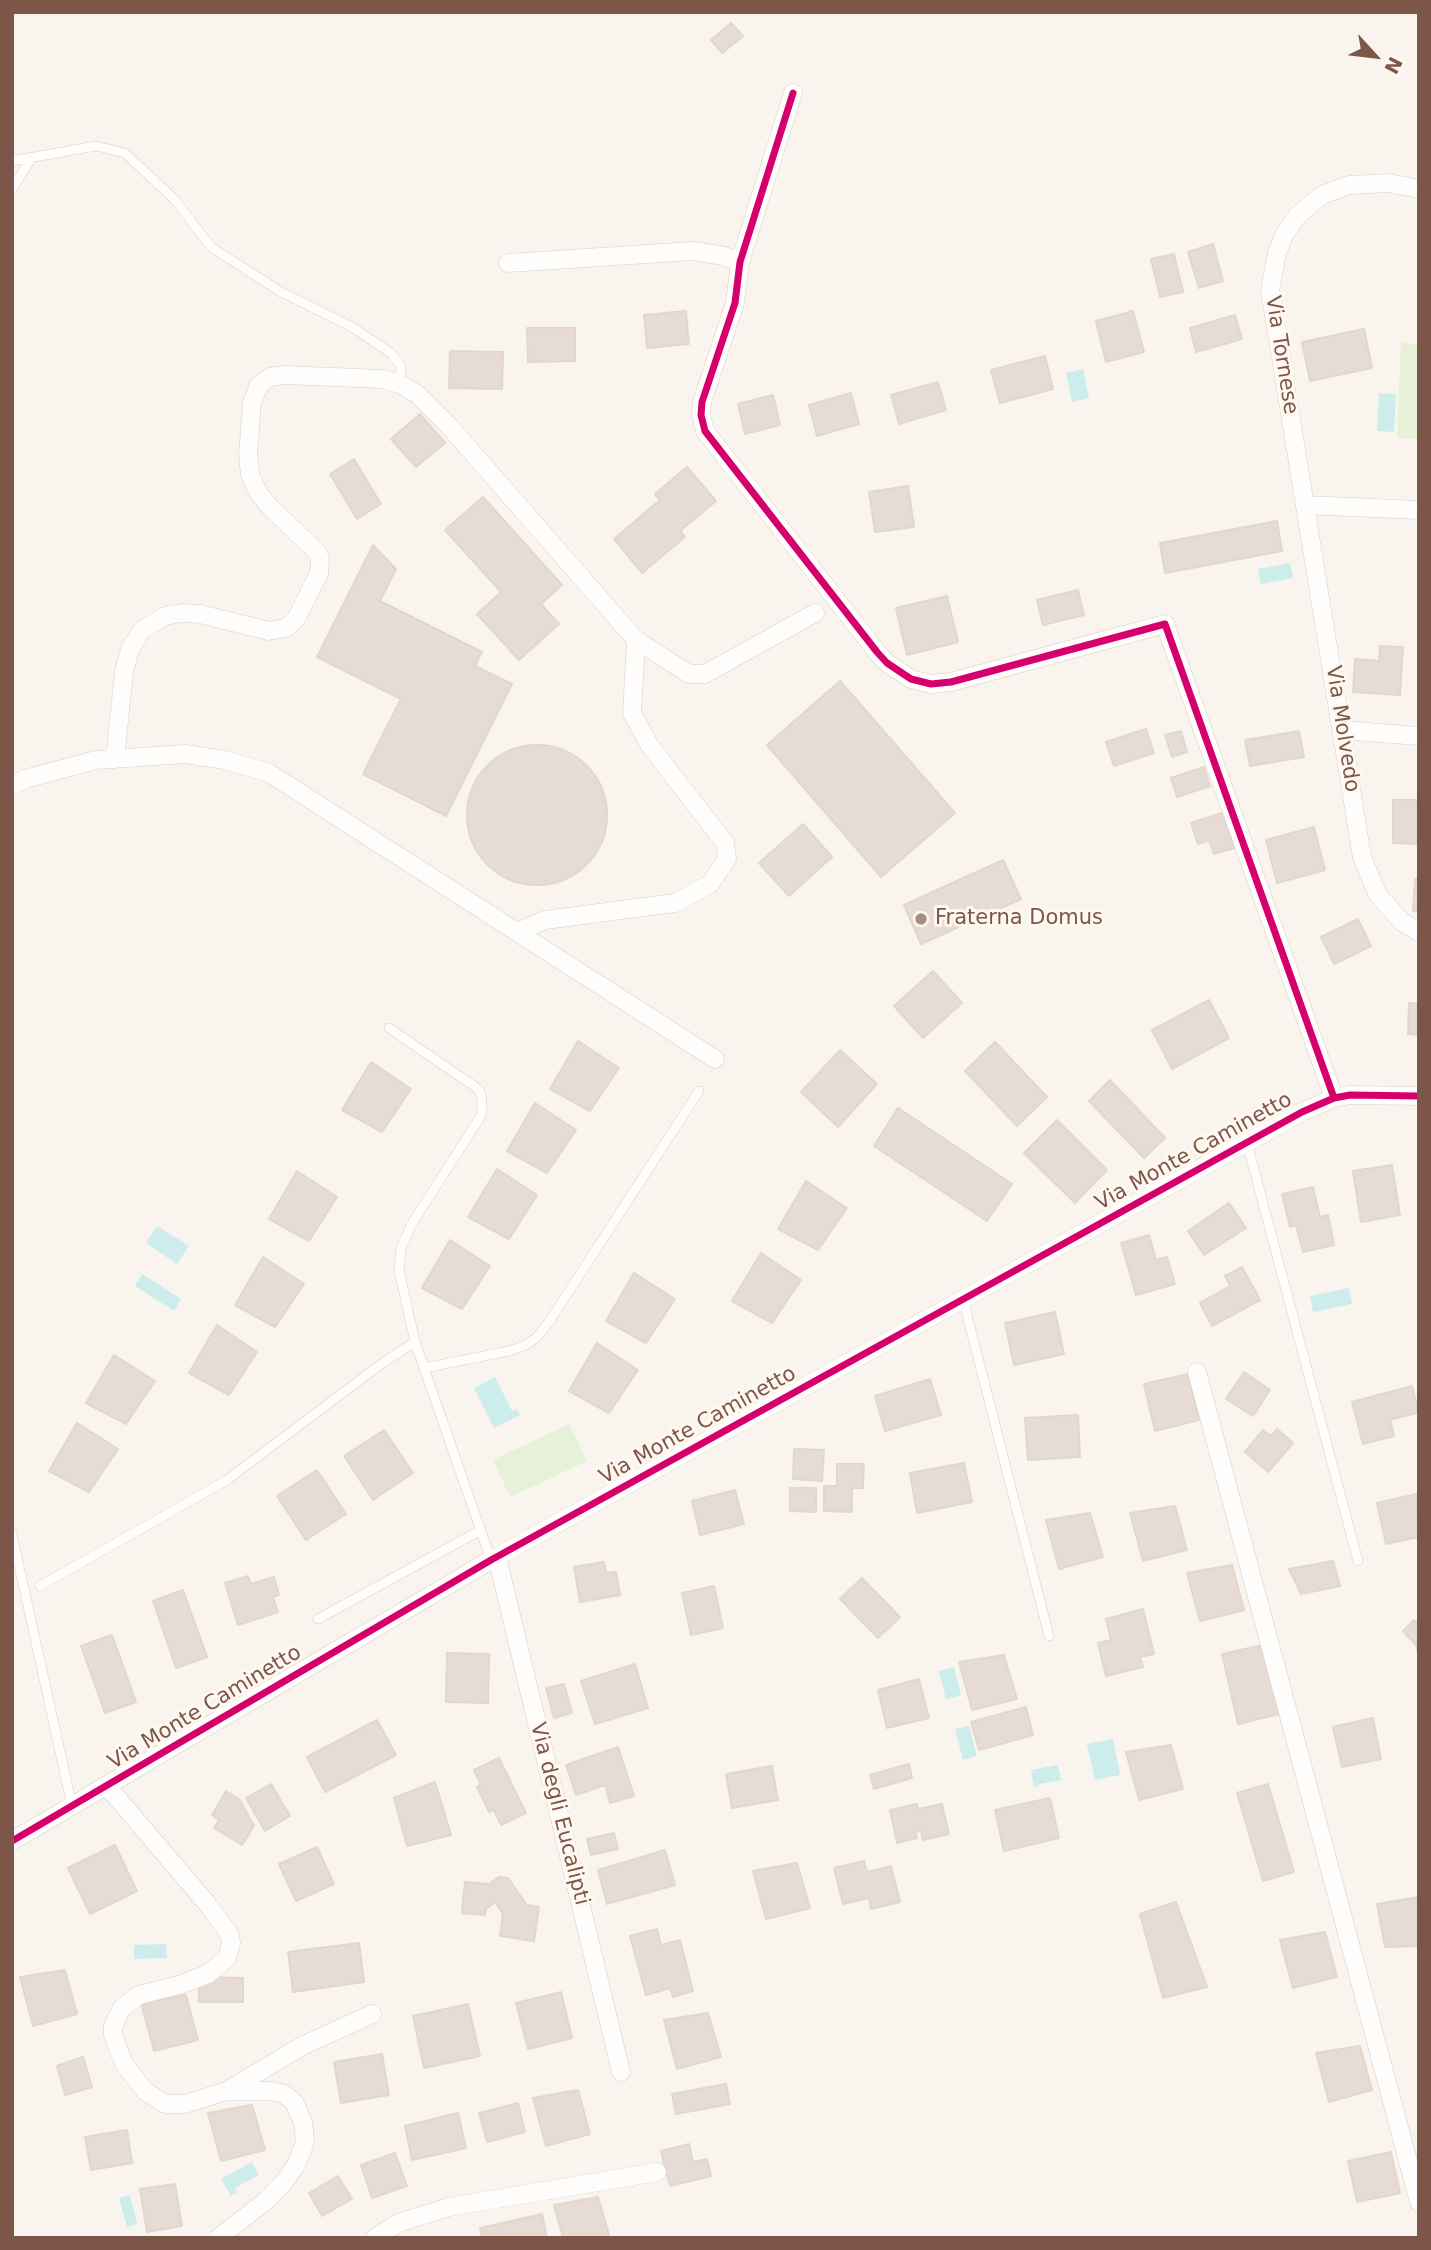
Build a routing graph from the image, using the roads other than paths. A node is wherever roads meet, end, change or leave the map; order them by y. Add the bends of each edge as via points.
1 (793, 93) dead end
2 (31, 159) junction
3 (12, 161) edge
4 (12, 189) edge
5 (1419, 189) edge
6 (740, 262) junction
7 (508, 263) dead end
8 (400, 384) junction
9 (1307, 505) junction
10 (1419, 510) edge
11 (815, 612) dead end
12 (636, 640) junction
13 (1342, 730) junction
14 (1419, 736) edge
15 (115, 759) junction
16 (12, 786) edge
17 (517, 932) junction
18 (1419, 932) edge
19 (389, 1028) dead end
20 (715, 1059) dead end
21 (699, 1091) dead end
22 (1419, 1096) edge
23 (1334, 1098) junction
24 (1247, 1143) junction
25 (963, 1299) junction
26 (415, 1342) junction
27 (424, 1368) junction
28 (1197, 1372) dead end
29 (481, 1530) junction
30 (12, 1534) edge
31 (494, 1558) junction
32 (1358, 1560) dead end
33 (40, 1586) dead end
34 (318, 1619) dead end
35 (1049, 1636) dead end
36 (107, 1786) junction
37 (72, 1807) junction
38 (12, 1841) edge
39 (372, 2014) dead end
40 (621, 2072) dead end
41 (227, 2091) junction
42 (657, 2172) dead end
43 (1419, 2202) edge
44 (218, 2238) edge
45 (375, 2238) edge

1 - 6 street
2 - 3 lane
2 - 4 lane
2 - 8 lane via 96,146 125,153 175,200 211,247 391,353 401,366
5 - 9 street, Via Tornese via 1389,183 1349,185 1322,195 1298,215 1277,253 1271,304
6 - 7 street via 692,251
6 - 23 street via 735,303 702,402 703,425 887,663 923,684 942,684 1166,624
8 - 12 street via 449,426
8 - 15 street via 373,378 284,375 259,385 249,422 252,481 270,507 317,552 320,573 296,619 278,631 182,612 164,616 142,630 130,649 124,672
9 - 10 street
9 - 13 street, Via Molvedo
11 - 12 street via 705,674 689,674
12 - 17 street via 632,713 650,746 725,842 727,859 710,884 675,903 545,920
13 - 14 street
13 - 18 street, Via Molvedo via 1369,877 1389,910
15 - 16 street via 61,768
15 - 17 street via 184,754 269,773
17 - 20 street
19 - 26 lane via 474,1086 482,1099 479,1119 420,1208 401,1248 399,1270
21 - 27 lane via 538,1336 509,1351
22 - 23 street, Via Monte Caminetto
23 - 24 street, Via Monte Caminetto
24 - 25 street, Via Monte Caminetto
24 - 32 lane
25 - 31 street, Via Monte Caminetto
25 - 35 lane
26 - 27 lane
26 - 33 lane via 240,1472
27 - 29 lane
28 - 43 street
29 - 31 lane
29 - 34 lane
30 - 37 lane
31 - 36 street, Via Monte Caminetto
31 - 40 street, Via degli Eucalipti
36 - 37 street, Via Monte Caminetto
36 - 41 street via 209,1906 231,1943 227,1958 208,1974 127,2003 113,2026 119,2054 145,2091 165,2104 185,2104
37 - 38 street, Via Monte Caminetto
39 - 41 street via 302,2046
41 - 44 street via 271,2091 289,2098 301,2115 305,2140 285,2181
42 - 45 street via 449,2207 398,2223

